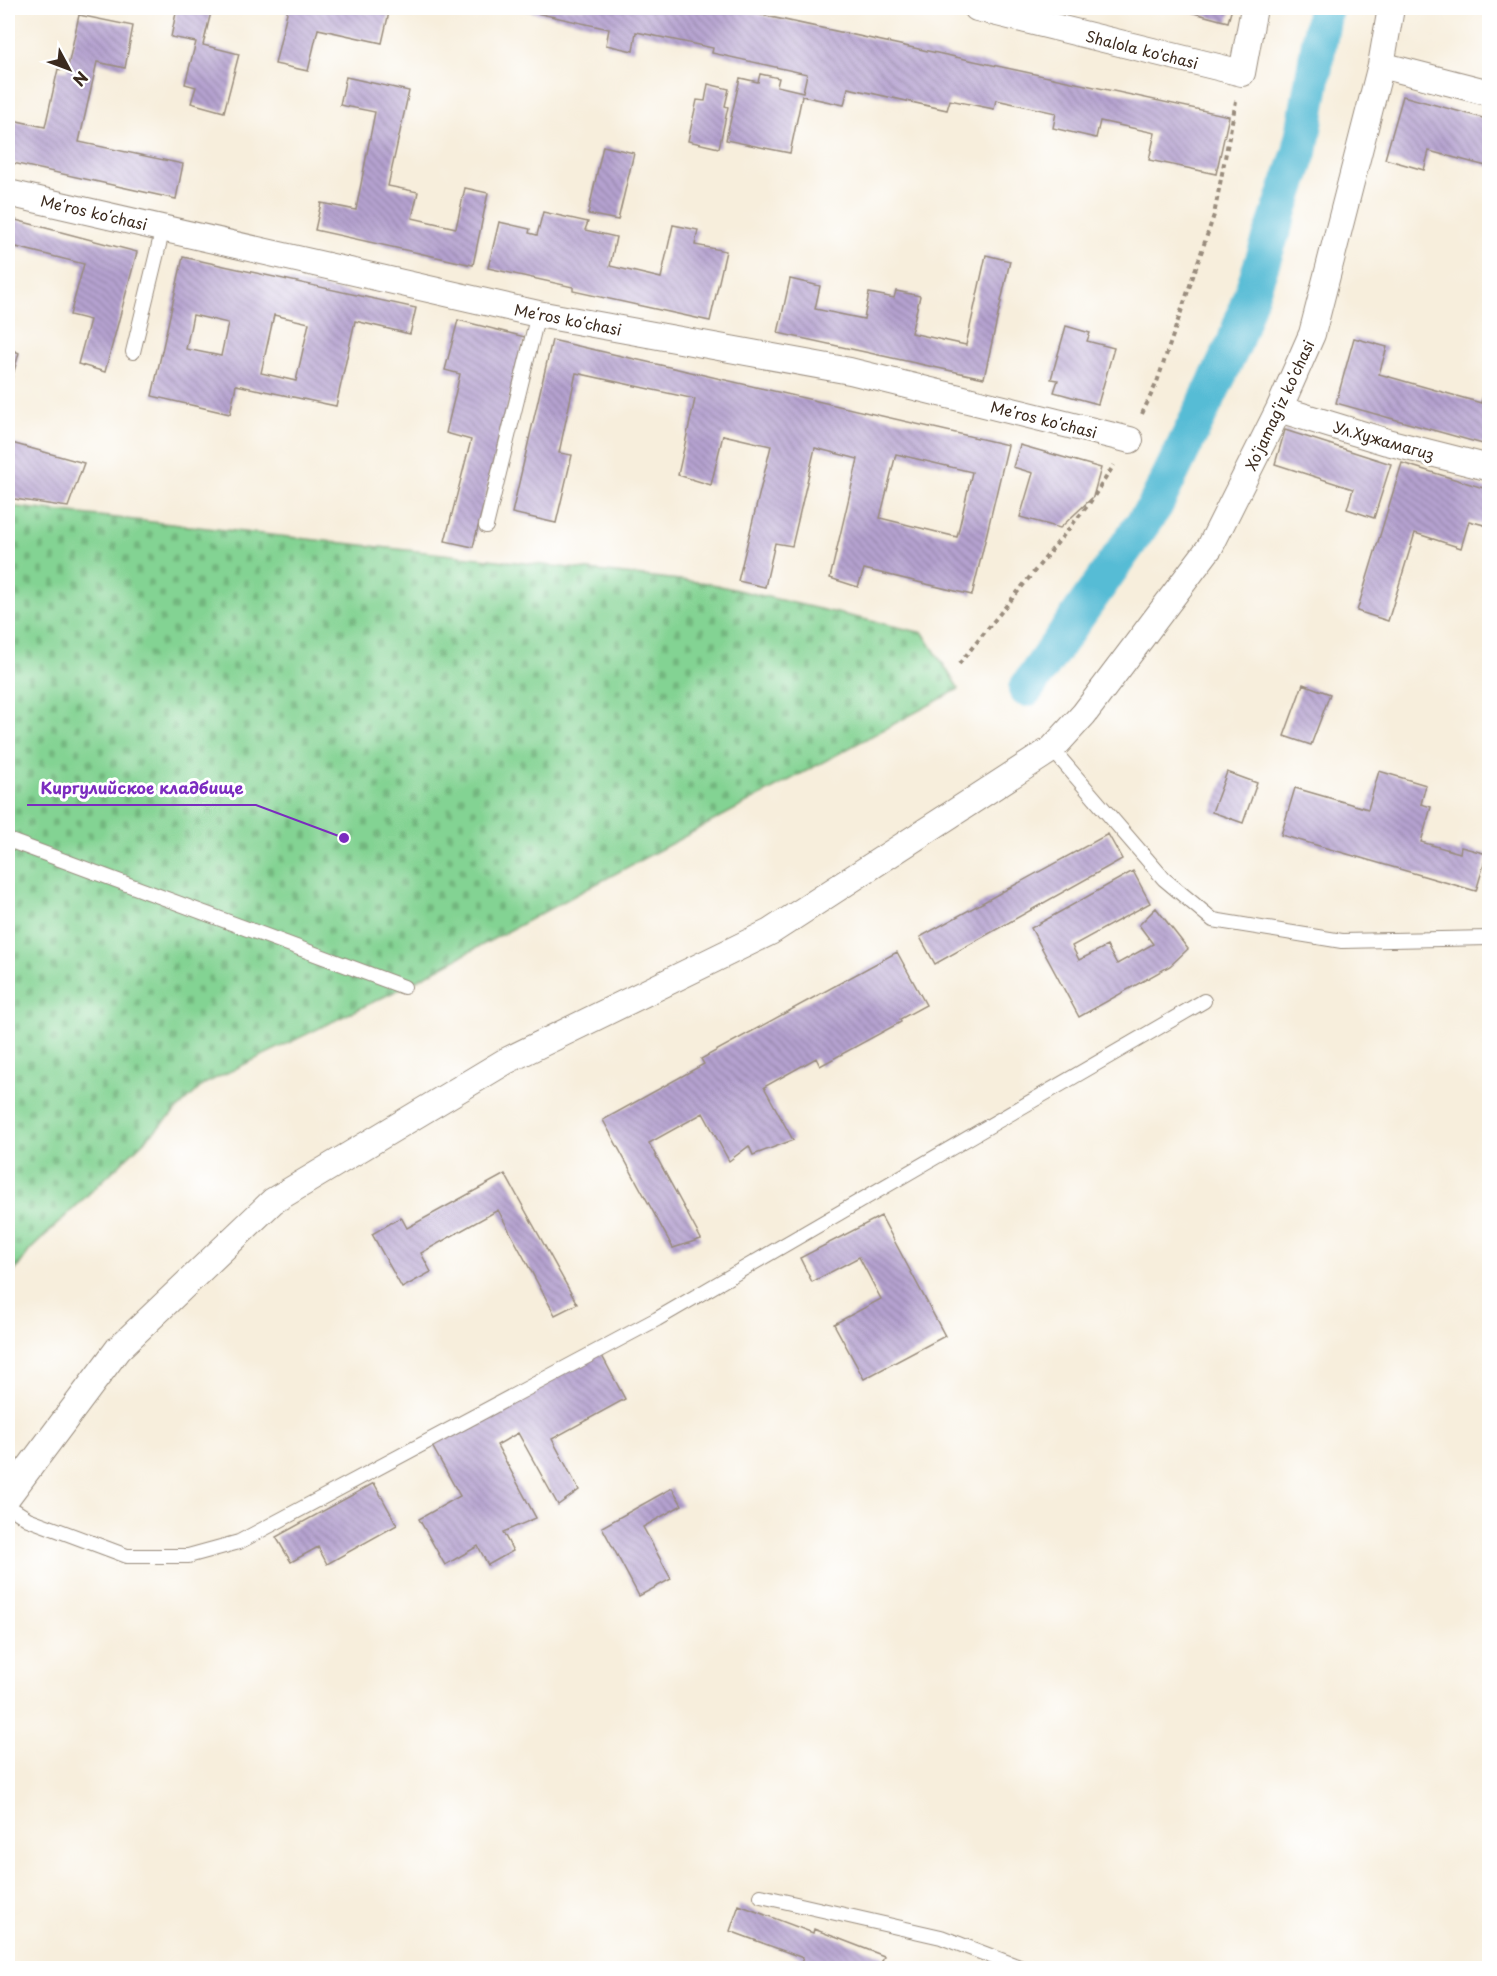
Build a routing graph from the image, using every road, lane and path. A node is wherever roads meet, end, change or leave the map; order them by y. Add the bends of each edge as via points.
1 (977, 8) edge
2 (1254, 8) edge
3 (1391, 8) edge
4 (1381, 64) junction
5 (1242, 74) junction
6 (1490, 93) edge
7 (8, 193) edge
8 (163, 228) junction
9 (538, 314) junction
10 (132, 352) dead end
11 (1280, 409) junction
12 (1130, 440) junction
13 (1490, 468) edge
14 (486, 526) dead end
15 (958, 664) dead end
16 (1052, 749) junction
17 (8, 840) edge
18 (1490, 938) edge
19 (404, 987) dead end
20 (1204, 1001) dead end
21 (8, 1496) edge
22 (8, 1506) edge
23 (761, 1896) dead end
24 (1023, 1968) edge

1 - 5 street, Shalola ko'chasi
2 - 5 street
3 - 4 street, Xoʻjamagʻiz koʻchasi
4 - 6 street
4 - 11 street, Xoʻjamagʻiz koʻchasi via 1312,334
5 - 12 path via 1214,215 1158,382
7 - 8 street, Meʻros koʻchasi
8 - 9 street, Meʻros koʻchasi
8 - 10 lane
9 - 12 street, Meʻros koʻchasi via 850,371
9 - 14 lane
11 - 13 street, Ул.Хужамагиз
11 - 16 street, Xoʻjamagʻiz koʻchasi via 1210,547 1084,714
12 - 15 path via 1089,504
16 - 18 lane via 1164,879 1213,920 1342,941
16 - 21 street, Xoʻjamagʻiz koʻchasi via 770,932 506,1061 273,1201 118,1349
17 - 19 lane
20 - 22 lane via 657,1319 239,1542 188,1556 127,1556 28,1519
23 - 24 lane via 942,1937

